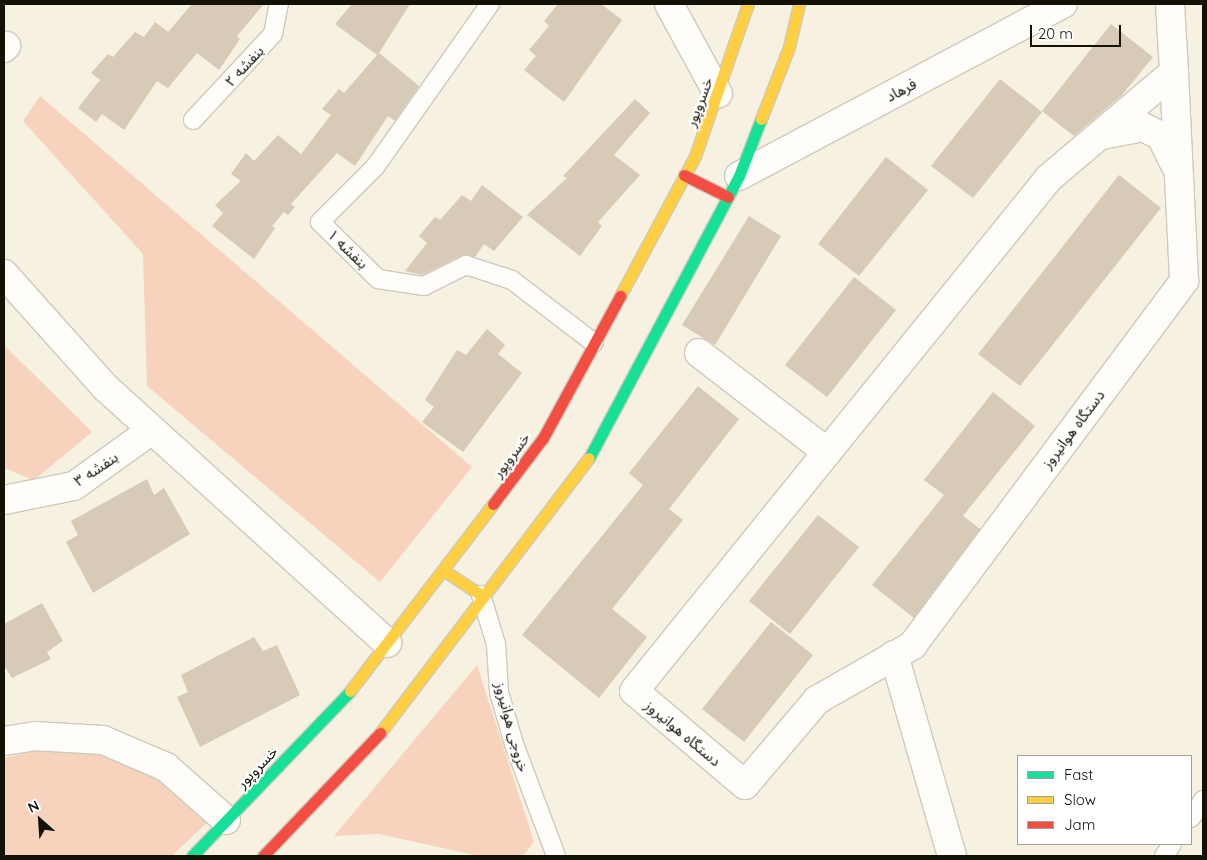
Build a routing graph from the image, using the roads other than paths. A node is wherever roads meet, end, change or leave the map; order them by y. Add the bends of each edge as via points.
1 (278, 4) edge
2 (490, 4) edge
3 (669, 4) edge
4 (748, 4) edge
5 (799, 4) edge
6 (1063, 4) edge
7 (1170, 4) edge
8 (1174, 72) junction
9 (718, 94) junction
10 (193, 120) dead end
11 (1096, 138) junction
12 (684, 175) junction
13 (1179, 176) junction
14 (734, 186) junction
15 (4, 274) edge
16 (594, 343) junction
17 (699, 353) dead end
18 (152, 430) junction
19 (827, 452) junction
20 (4, 500) edge
21 (443, 570) junction
22 (481, 594) junction
23 (387, 643) junction
24 (894, 655) junction
25 (4, 741) edge
26 (1203, 800) edge
27 (1192, 816) edge
28 (226, 820) junction
29 (1171, 845) edge
30 (192, 856) edge
31 (263, 856) edge
32 (556, 856) edge
33 (952, 856) edge
34 (1164, 856) edge

1 - 10 lane, بنفشه ۲ via 273,34
2 - 16 lane, بنفشه ۱ via 375,167 320,222 378,279 424,286 466,265 512,280
3 - 9 street
4 - 9 street, خسروپور
5 - 14 street via 789,47
6 - 14 street, فرهاد
7 - 8 street, دستگاه هوانیروز
8 - 11 street, دستگاه هوانیروز
8 - 13 street, دستگاه هوانیروز
9 - 12 street, خسروپور
11 - 13 street, دستگاه هوانیروز via 1143,127 1161,136
11 - 19 street, دستگاه هوانیروز via 1049,178
12 - 14 street
12 - 16 street, خسروپور
13 - 24 street, دستگاه هوانیروز via 1184,281 913,645
14 - 22 street via 585,465
15 - 18 street via 105,387
16 - 21 street, خسروپور via 543,438
17 - 19 street
18 - 20 street, بنفشه ۳ via 74,486
18 - 23 street
19 - 24 street, دستگاه هوانیروز via 634,691 745,785 817,700
21 - 22 street
21 - 23 street, خسروپور
22 - 31 street via 382,730
22 - 32 lane, خروجی هوانیروز via 496,644 499,692 514,744
23 - 28 street, خسروپور via 344,699
24 - 33 street
25 - 28 street via 34,736 102,740 166,767
26 - 27 lane
28 - 30 street, خسروپور
29 - 34 lane

